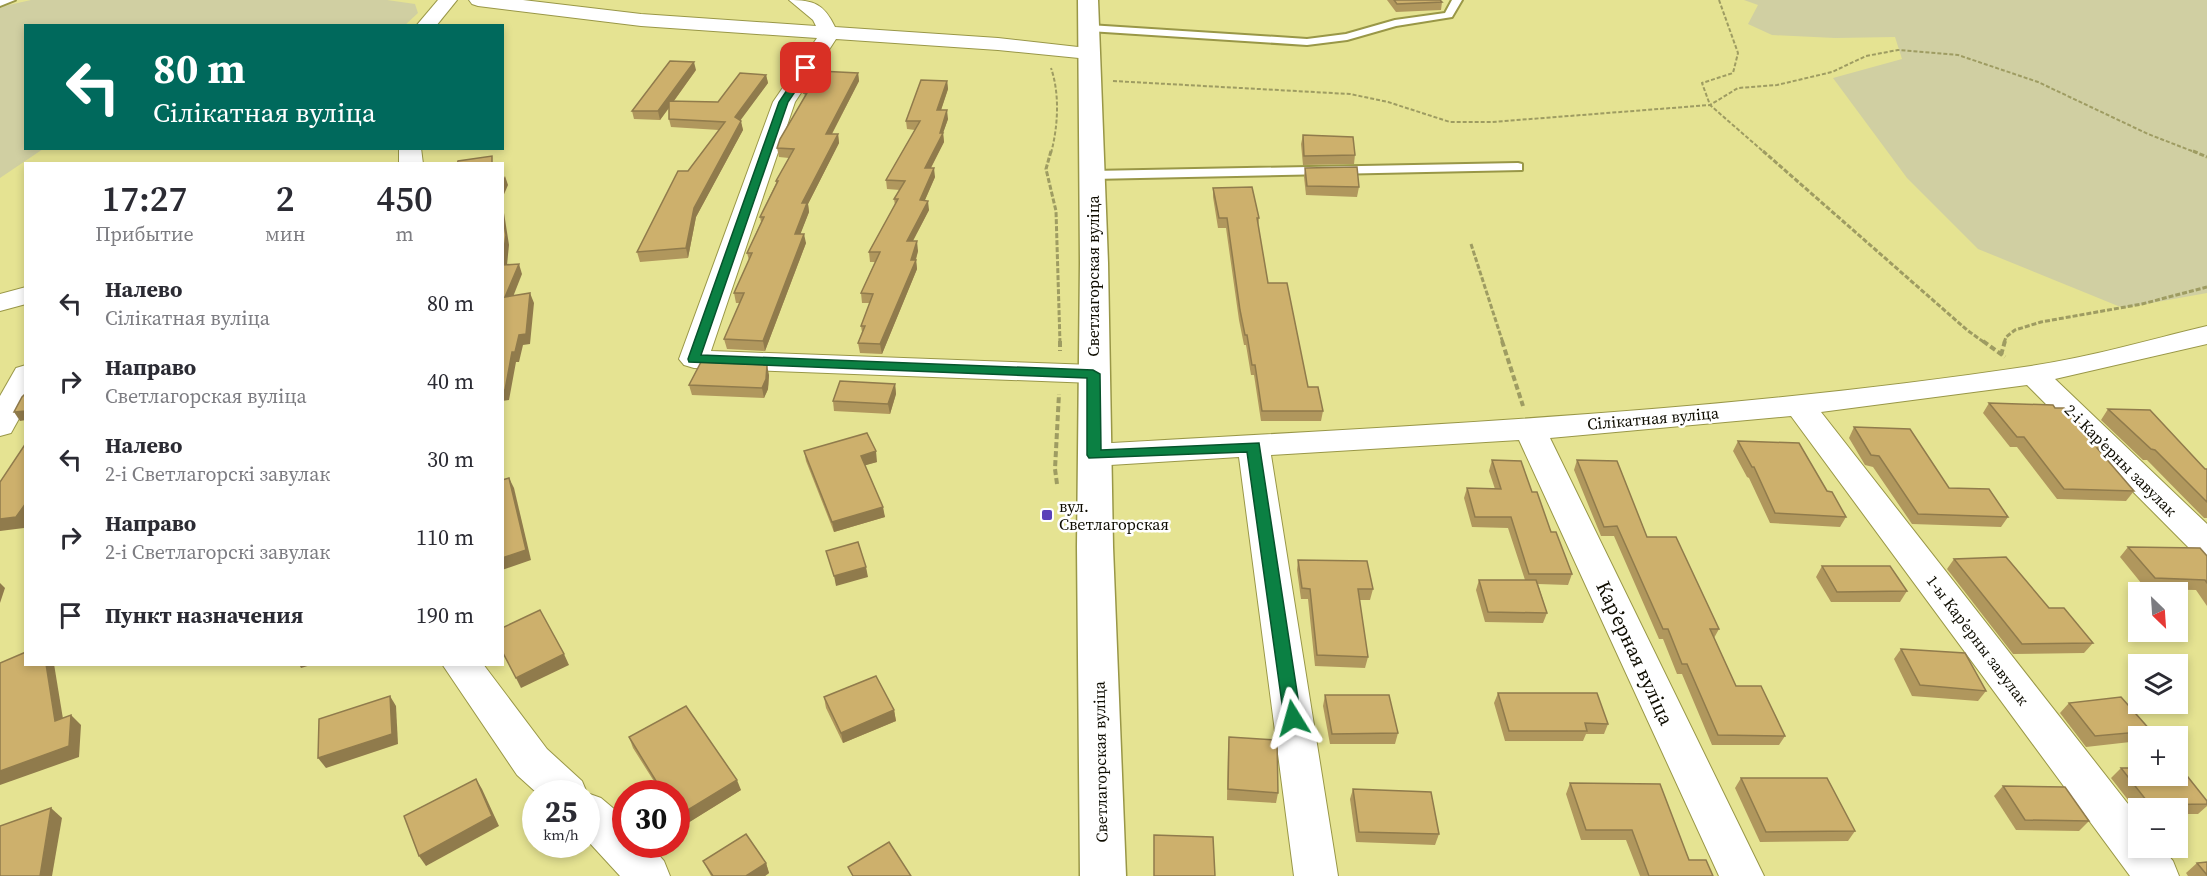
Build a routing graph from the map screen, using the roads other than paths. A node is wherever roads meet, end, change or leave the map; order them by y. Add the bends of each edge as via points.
1 (10, 0) edge
2 (448, 0) edge
3 (478, 0) edge
4 (798, 0) edge
5 (1457, 0) edge
6 (0, 3) edge
7 (427, 24) edge
8 (829, 34) junction
9 (1089, 40) edge
10 (1518, 167) dead end
11 (1092, 175) junction
12 (24, 296) edge
13 (0, 303) edge
14 (2207, 335) edge
15 (1077, 374) junction
16 (2034, 375) junction
17 (24, 378) edge
18 (1799, 405) junction
19 (0, 426) edge
20 (1530, 429) junction
21 (1254, 447) junction
22 (1094, 455) junction
23 (2207, 545) edge
24 (462, 666) edge
25 (552, 780) edge
26 (600, 824) edge
27 (648, 876) edge
28 (1103, 876) edge
29 (1316, 876) edge
30 (1742, 876) edge
31 (2157, 876) edge

1 - 6 lane
2 - 7 street
3 - 8 street via 641,20
4 - 8 street via 821,17
5 - 9 lane via 1449,15 1307,42
8 - 9 street via 1044,50
8 - 15 street via 784,102 694,359
9 - 11 main road, Светлагорская вуліца
10 - 11 lane
11 - 15 main road, Светлагорская вуліца
12 - 13 street
14 - 16 street, Сілікатная вуліца
15 - 22 main road, Светлагорская вуліца
16 - 18 street, Сілікатная вуліца
16 - 23 street, 2-і Карʼерны завулак
17 - 19 street
18 - 20 street, Сілікатная вуліца
18 - 31 street, 1-ы Карʼерны завулак
20 - 21 street, Сілікатная вуліца
20 - 30 street, Карʼерная вуліца
21 - 22 street, Сілікатная вуліца
21 - 29 street
22 - 28 main road, Светлагорская вуліца
24 - 25 street via 532,762
26 - 27 street

